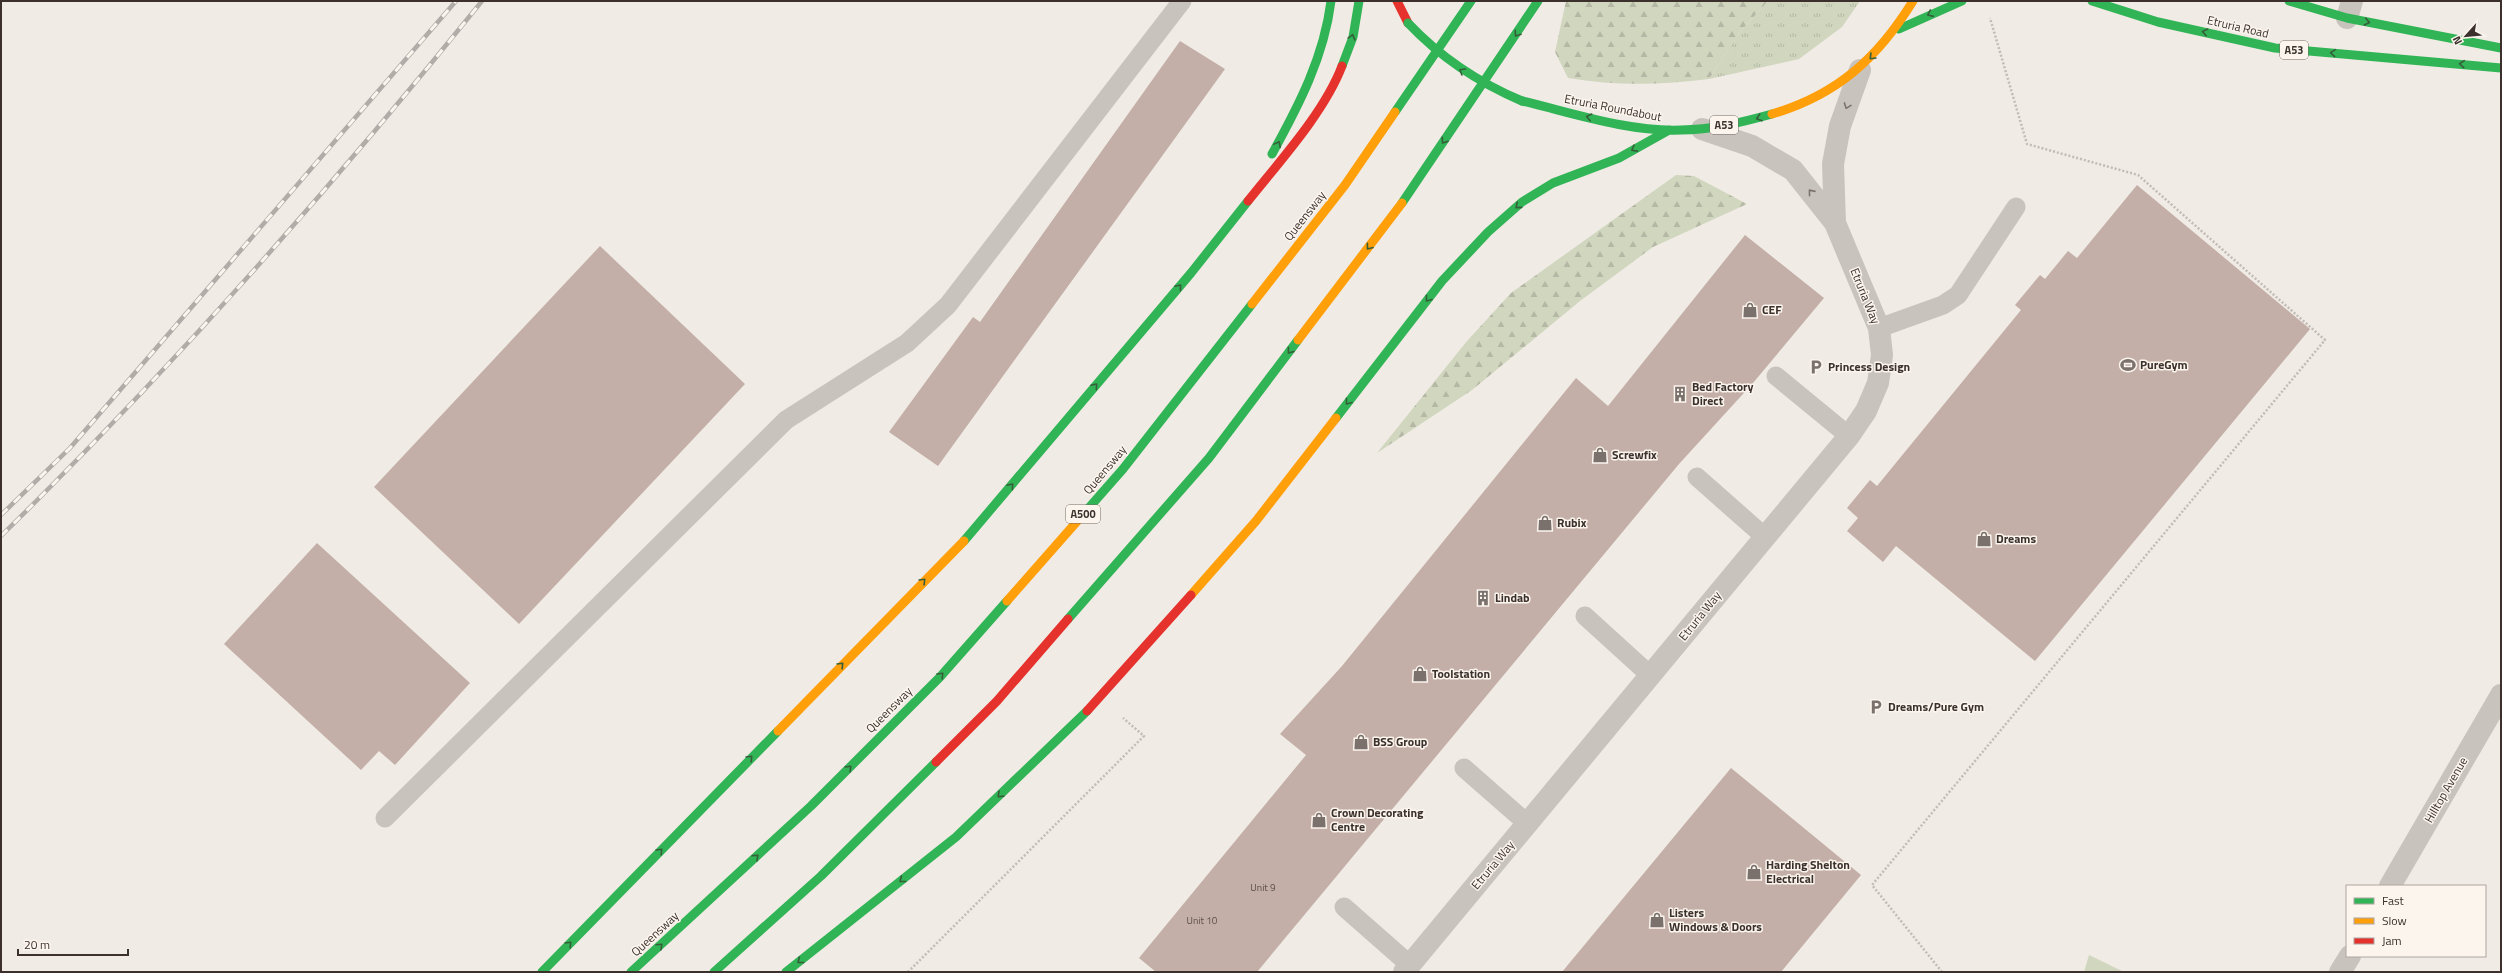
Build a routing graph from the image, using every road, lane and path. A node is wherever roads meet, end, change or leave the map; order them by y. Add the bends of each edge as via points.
1 (1182, 1) edge
2 (1331, 1) edge
3 (1358, 1) edge
4 (1397, 1) edge
5 (1471, 1) edge
6 (1538, 1) edge
7 (1914, 1) edge
8 (1962, 1) edge
9 (2092, 1) edge
10 (2288, 1) edge
11 (2350, 10) edge
12 (1990, 18) dead end
13 (1899, 29) junction
14 (2501, 48) edge
15 (2501, 68) edge
16 (1860, 70) junction
17 (1702, 129) junction
18 (1669, 130) junction
19 (1246, 203) junction
20 (2016, 207) dead end
21 (1835, 223) junction
22 (1879, 328) junction
23 (1776, 376) dead end
24 (1849, 436) junction
25 (1697, 477) dead end
26 (1766, 538) junction
27 (1585, 616) dead end
28 (1651, 676) junction
29 (2501, 694) edge
30 (1100, 698) junction
31 (1464, 768) dead end
32 (385, 818) dead end
33 (1528, 824) junction
34 (2391, 885) edge
35 (1344, 907) dead end
36 (2349, 957) edge
37 (1407, 968) edge
38 (542, 972) edge
39 (631, 972) edge
40 (714, 972) edge
41 (786, 972) edge
42 (908, 972) edge
43 (1942, 972) edge
44 (2340, 972) edge

1 - 32 lane via 948,305 907,343 786,420
19 -> 2 highway via 1320,58 1328,29
19 -> 3 highway via 1303,131 1340,71 1353,37
18 -> 4 highway, Etruria Roundabout / A53, bridge via 1612,122 1522,101 1488,87 1431,48 1408,23
39 -> 5 highway, Queensway / A500 via 811,806 940,676 1123,469 1345,185
6 -> 40 highway via 1394,214 1209,458 997,701 821,876
7 - 13 highway, Etruria Roundabout / A53
8 -> 13 highway, A53
15 -> 9 highway, Etruria Road / A53 via 2275,48 2158,22
10 - 11 highway
11 -> 14 highway
12 - 43 path via 2027,144 2138,175 2325,340 1872,885
13 -> 16 highway, Etruria Roundabout / A53
16 -> 17 highway, Etruria Roundabout / A53 via 1828,92 1792,107 1748,121
16 -> 21 street, Etruria Way via 1840,126 1834,164
17 - 18 highway, Etruria Roundabout / A53
21 -> 17 street, Etruria Way via 1793,170 1752,146
18 -> 30 highway via 1619,158 1553,184 1522,202 1459,260 1256,521
38 -> 19 highway via 963,542 1186,279
20 - 22 lane via 1958,295 1943,305
21 - 22 street, Etruria Way
22 - 24 street, Etruria Way via 1882,355 1878,383 1866,411
23 - 24 lane
24 - 26 street, Etruria Way
25 - 26 lane
26 - 28 street, Etruria Way
27 - 28 lane
28 - 33 street, Etruria Way
29 - 34 street, Hilltop Avenue
30 -> 41 highway via 956,837
30 - 42 path via 1144,736
31 - 33 lane
33 - 37 street, Etruria Way
35 - 37 lane
36 - 44 street

